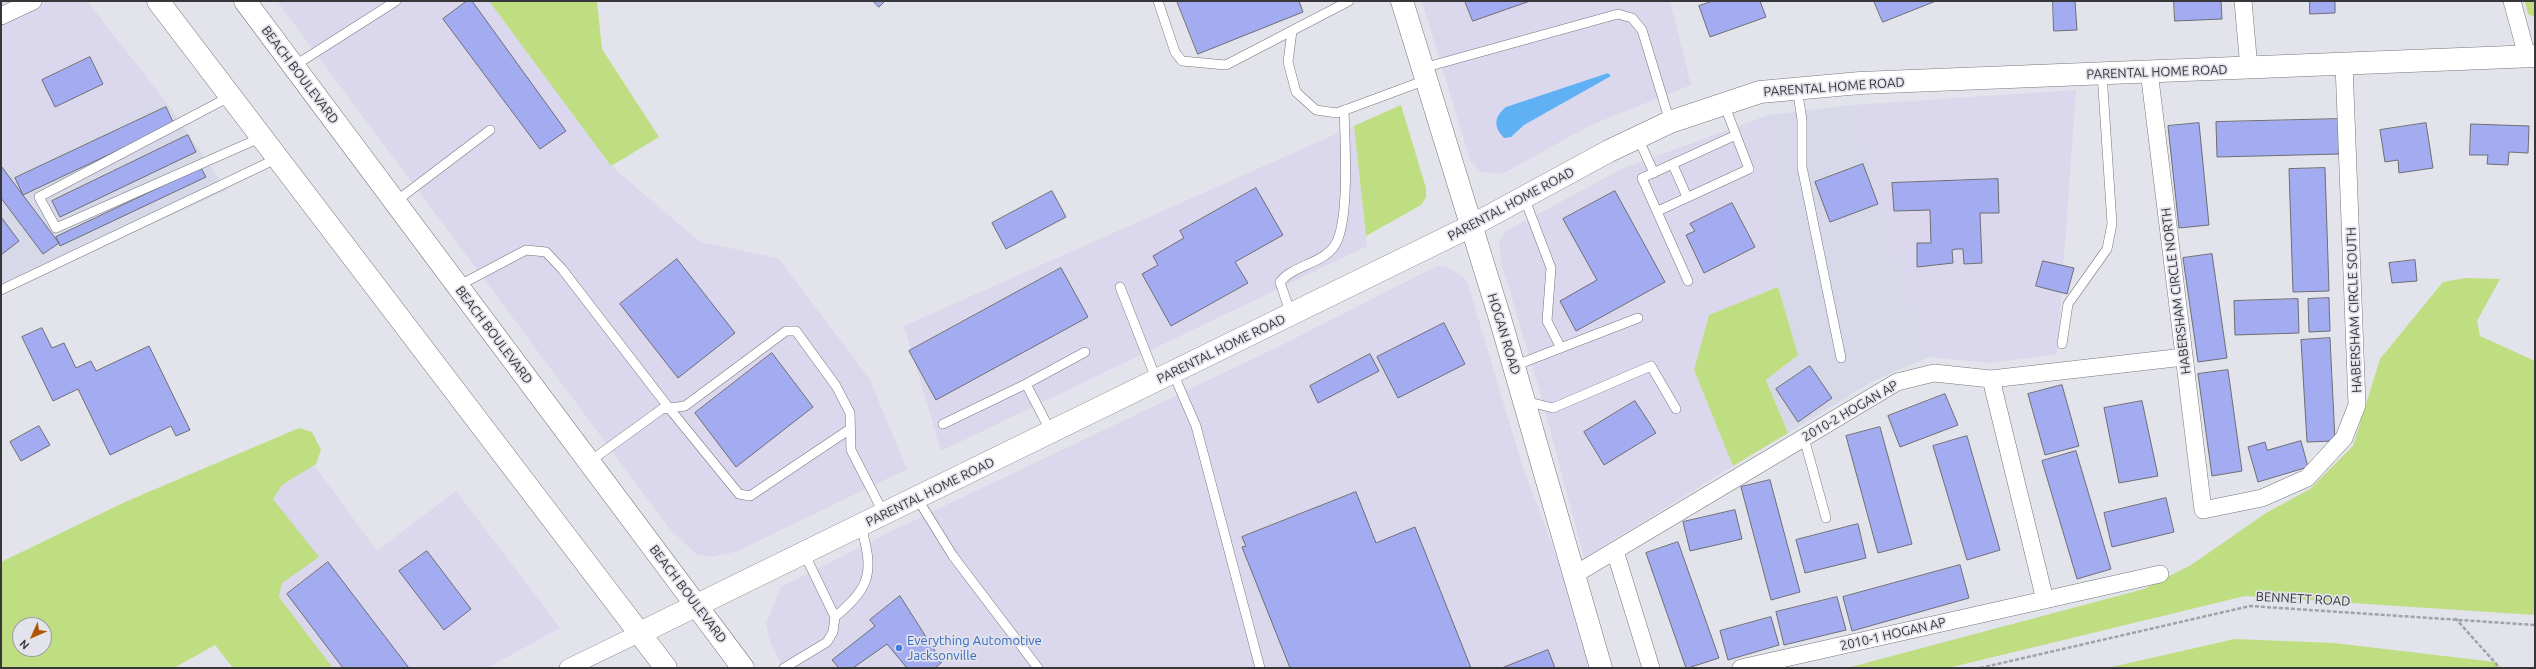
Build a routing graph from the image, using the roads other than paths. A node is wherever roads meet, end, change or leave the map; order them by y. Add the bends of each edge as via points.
1 (33, 1) edge
2 (158, 1) edge
3 (245, 1) edge
4 (396, 1) edge
5 (1158, 1) edge
6 (1349, 1) edge
7 (1402, 1) edge
8 (2243, 1) edge
9 (2512, 1) edge
10 (1, 16) edge
11 (1292, 31) junction
12 (2531, 56) edge
13 (2344, 64) junction
14 (294, 66) junction
15 (2249, 68) junction
16 (2149, 72) junction
17 (1424, 74) junction
18 (2102, 74) junction
19 (1797, 87) junction
20 (231, 96) junction
21 (1724, 102) junction
22 (1344, 110) junction
23 (1670, 122) junction
24 (490, 130) dead end
25 (1736, 135) junction
26 (262, 137) junction
27 (1638, 138) junction
28 (278, 158) junction
29 (1673, 165) junction
30 (1654, 173) junction
31 (1524, 197) junction
32 (1687, 197) junction
33 (395, 202) junction
34 (1658, 211) junction
35 (1471, 226) junction
36 (1688, 281) dead end
37 (458, 286) junction
38 (1120, 287) dead end
39 (1, 290) edge
40 (1291, 315) junction
41 (1638, 318) dead end
42 (2062, 344) dead end
43 (1561, 348) junction
44 (1085, 352) dead end
45 (2184, 357) junction
46 (1841, 358) dead end
47 (1514, 366) junction
48 (1165, 377) junction
49 (1991, 379) junction
50 (1026, 384) junction
51 (1524, 400) junction
52 (669, 408) junction
53 (1676, 410) dead end
54 (943, 424) dead end
55 (850, 429) junction
56 (1051, 432) junction
57 (1804, 438) junction
58 (589, 462) junction
59 (917, 498) junction
60 (2203, 510) joint
61 (884, 514) junction
62 (1826, 518) dead end
63 (861, 526) junction
64 (1615, 551) junction
65 (804, 553) junction
66 (2160, 574) dead end
67 (1574, 575) junction
68 (2045, 600) junction
69 (696, 606) junction
70 (835, 617) junction
71 (640, 633) junction
72 (568, 668) edge
73 (666, 668) edge
74 (743, 668) edge
75 (784, 668) edge
76 (1038, 668) edge
77 (1260, 668) edge
78 (1601, 668) edge
79 (1651, 668) edge
80 (1741, 668) edge

1 - 10 street
2 - 20 main road
3 - 14 main road, BEACH BOULEVARD
4 - 14 lane
5 - 11 lane via 1175,52 1182,61 1226,65
6 - 11 lane
7 - 17 main road, HOGAN ROAD
8 - 15 street
9 - 12 street
11 - 22 lane via 1288,62 1296,92 1316,110
12 - 13 main road, PARENTAL HOME ROAD
13 - 15 main road, PARENTAL HOME ROAD
13 - 60 street, HABERSHAM CIRCLE SOUTH via 2357,405 2344,438 2307,478 2262,498
14 - 33 main road, BEACH BOULEVARD
15 - 16 main road, PARENTAL HOME ROAD
16 - 18 main road, PARENTAL HOME ROAD
16 - 45 street, HABERSHAM CIRCLE NORTH
17 - 22 lane
17 - 23 lane via 1618,14 1632,18 1642,30
17 - 35 main road, HOGAN ROAD
18 - 19 main road, PARENTAL HOME ROAD
18 - 42 lane via 2112,224 2107,249 2068,304
19 - 21 main road, PARENTAL HOME ROAD via 1760,92
19 - 46 lane via 1802,120 1802,167
20 - 26 main road
20 - 26 lane via 40,197 56,228
21 - 23 main road, PARENTAL HOME ROAD
21 - 25 lane
22 - 40 lane via 1346,170 1342,222 1335,245 1322,256 1285,275 1280,282
23 - 27 main road, PARENTAL HOME ROAD
24 - 33 lane
25 - 29 lane
25 - 32 lane via 1749,169
26 - 28 main road
27 - 30 lane
27 - 31 main road, PARENTAL HOME ROAD
28 - 39 lane
28 - 71 main road
29 - 30 lane
29 - 32 lane
30 - 34 lane via 1642,178
31 - 35 main road, PARENTAL HOME ROAD
31 - 43 lane via 1551,268 1547,321
32 - 34 lane
33 - 37 main road, BEACH BOULEVARD
34 - 36 lane
35 - 40 main road, PARENTAL HOME ROAD
35 - 47 main road, HOGAN ROAD
37 - 52 lane via 526,250 546,252 562,269
37 - 58 main road, BEACH BOULEVARD
38 - 48 lane
40 - 48 main road, PARENTAL HOME ROAD
41 - 43 lane
43 - 47 lane
44 - 50 lane
45 - 49 street, 2010-2 HOGAN AP
45 - 60 street, HABERSHAM CIRCLE NORTH
47 - 51 main road, HOGAN ROAD
48 - 56 main road, PARENTAL HOME ROAD
48 - 77 lane via 1196,426
49 - 57 street, 2010-2 HOGAN AP via 1934,372 1897,382
49 - 68 street
50 - 54 lane
50 - 56 lane
51 - 53 lane via 1553,408 1651,366
51 - 67 main road, HOGAN ROAD
52 - 55 lane via 735,490 739,494 750,496
52 - 55 lane via 685,406 786,332 796,331 836,386 850,413
52 - 58 lane via 662,409
55 - 61 lane via 851,450
56 - 59 main road, PARENTAL HOME ROAD
57 - 62 lane
57 - 64 street, 2010-2 HOGAN AP
58 - 69 main road, BEACH BOULEVARD
59 - 61 main road, PARENTAL HOME ROAD
59 - 76 lane via 954,556
61 - 63 main road, PARENTAL HOME ROAD
63 - 65 main road, PARENTAL HOME ROAD
63 - 70 lane via 870,565 860,592
64 - 67 street, 2010-2 HOGAN AP
64 - 79 street
65 - 69 main road, PARENTAL HOME ROAD
65 - 70 lane
66 - 68 street, 2010-1 HOGAN AP
67 - 78 main road, HOGAN ROAD
68 - 80 street, 2010-1 HOGAN AP
69 - 71 main road, PARENTAL HOME ROAD
69 - 74 main road, BEACH BOULEVARD
70 - 75 lane via 833,632 827,642
71 - 72 street, PARENTAL HOME ROAD
71 - 73 main road

